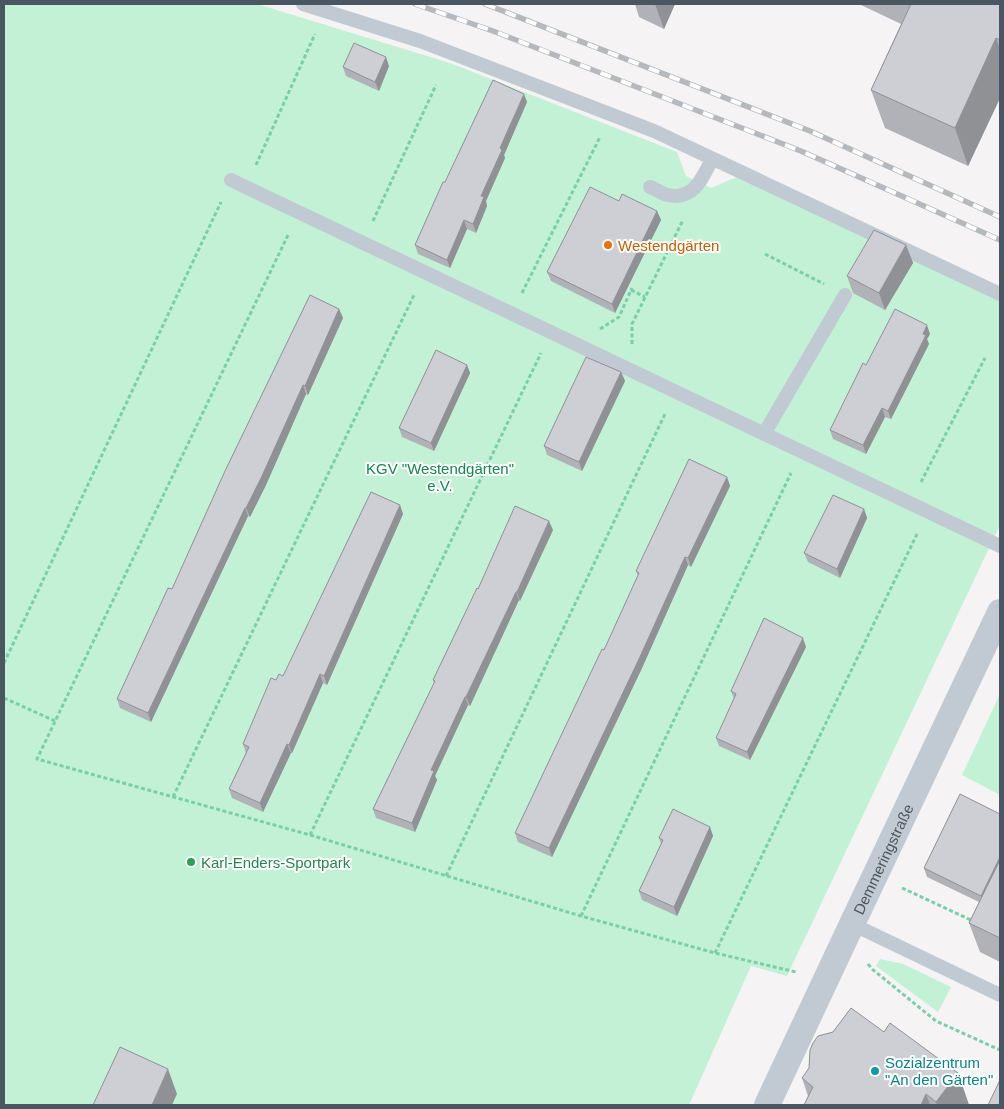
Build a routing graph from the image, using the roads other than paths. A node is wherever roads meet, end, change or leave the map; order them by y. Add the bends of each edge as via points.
1 (303, 4) edge
2 (712, 159) junction
3 (231, 180) road end
4 (650, 187) dead end
5 (1000, 294) edge
6 (845, 295) road end
7 (764, 434) junction
8 (1000, 546) edge
9 (1000, 612) edge
10 (852, 924) junction
11 (1000, 994) edge
12 (768, 1105) edge

1 - 2 lane via 420,41 654,131
2 - 4 lane via 700,183 679,196
2 - 5 lane
3 - 7 lane
6 - 7 lane
7 - 8 lane
9 - 10 street, Demmeringstraße
10 - 11 lane
10 - 12 street, Demmeringstraße

